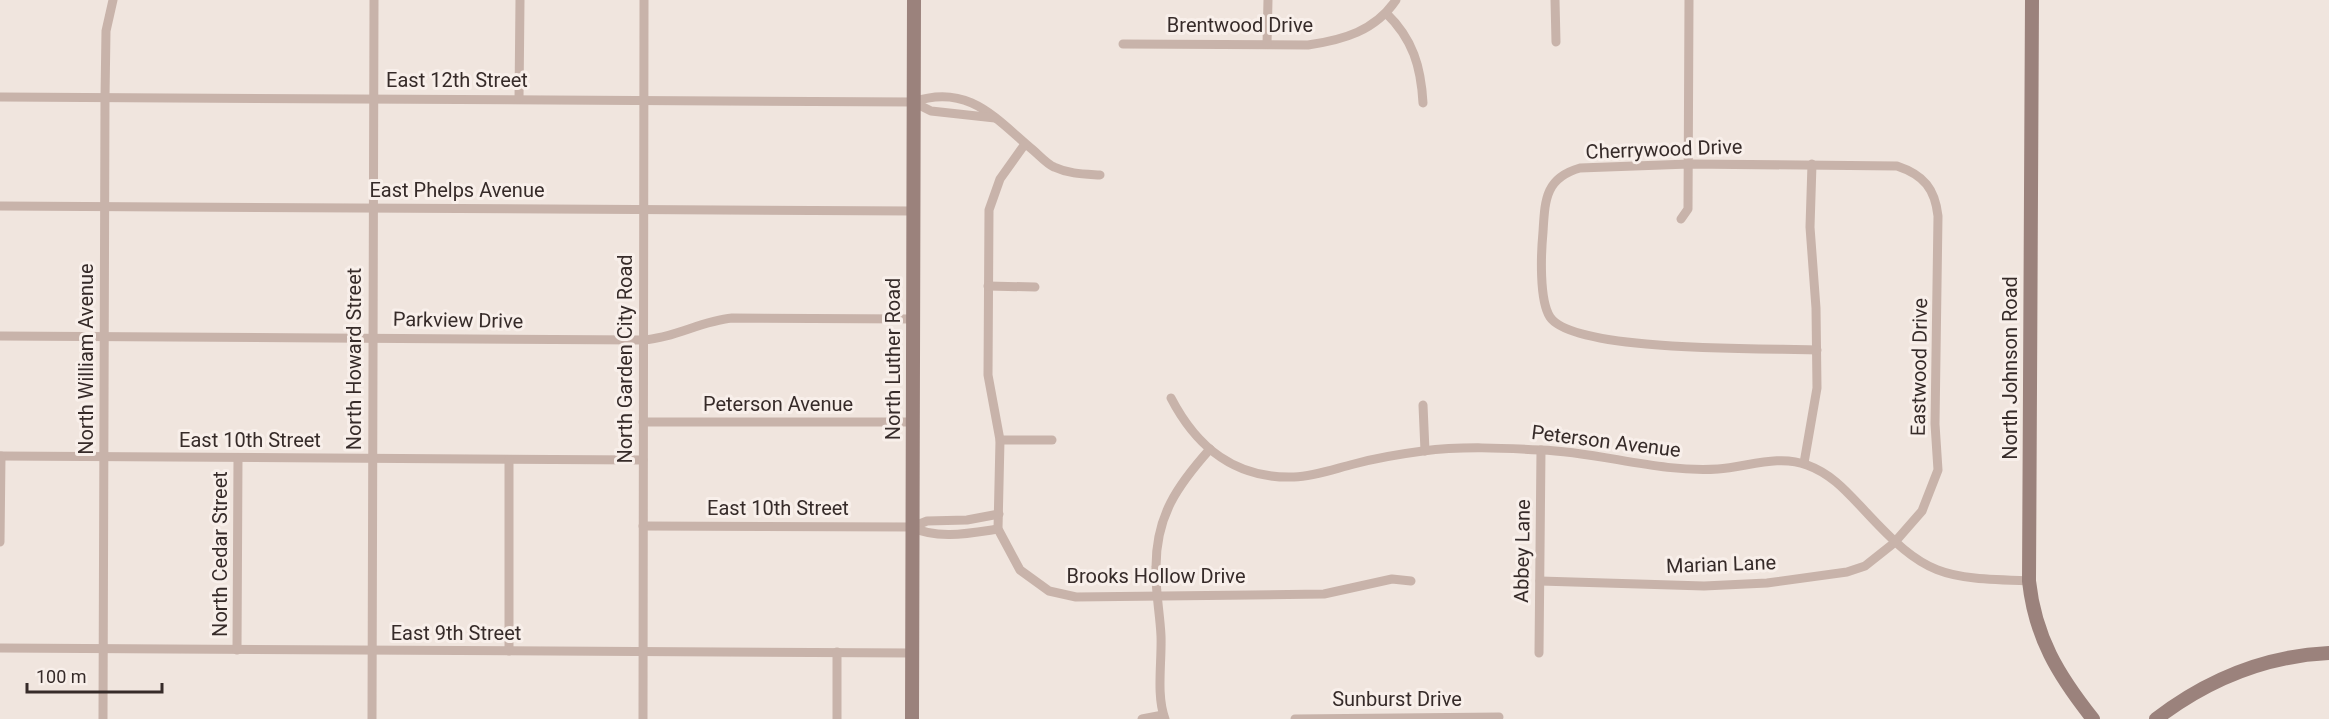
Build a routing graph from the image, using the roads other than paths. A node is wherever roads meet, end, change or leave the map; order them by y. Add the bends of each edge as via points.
1 (113, 0) edge
2 (374, 0) edge
3 (520, 0) edge
4 (644, 0) edge
5 (914, 0) edge
6 (1268, 0) edge
7 (1396, 0) edge
8 (1555, 0) edge
9 (1689, 0) edge
10 (2032, 0) edge
11 (1386, 13) junction
12 (1556, 42) dead end
13 (1123, 44) dead end
14 (1267, 44) junction
15 (0, 97) edge
16 (105, 97) junction
17 (373, 98) junction
18 (519, 99) junction
19 (644, 100) junction
20 (913, 102) junction
21 (1423, 104) dead end
22 (995, 118) junction
23 (1025, 144) junction
24 (1689, 164) junction
25 (1812, 164) junction
26 (1100, 175) dead end
27 (1925, 180) joint
28 (0, 206) edge
29 (105, 208) junction
30 (373, 208) junction
31 (644, 208) junction
32 (913, 211) junction
33 (1682, 219) dead end
34 (988, 286) junction
35 (1035, 287) dead end
36 (913, 319) junction
37 (0, 336) edge
38 (104, 337) junction
39 (372, 337) junction
40 (643, 340) junction
41 (1817, 350) junction
42 (1171, 398) dead end
43 (1423, 405) dead end
44 (643, 422) junction
45 (912, 422) junction
46 (1000, 440) junction
47 (1052, 440) dead end
48 (1210, 449) junction
49 (1541, 450) junction
50 (1425, 451) junction
51 (0, 456) edge
52 (104, 457) junction
53 (238, 458) junction
54 (372, 459) junction
55 (509, 459) junction
56 (643, 460) junction
57 (1804, 463) junction
58 (999, 514) junction
59 (643, 526) junction
60 (912, 526) junction
61 (998, 529) junction
62 (0, 542) edge
63 (1894, 543) junction
64 (1411, 581) dead end
65 (1540, 581) junction
66 (2029, 581) junction
67 (1158, 596) junction
68 (0, 648) edge
69 (102, 648) junction
70 (237, 650) junction
71 (373, 650) junction
72 (509, 651) junction
73 (643, 652) junction
74 (837, 652) junction
75 (912, 653) junction
76 (1539, 653) dead end
77 (2329, 653) edge
78 (1164, 717) edge
79 (1499, 717) dead end
80 (103, 719) edge
81 (372, 719) edge
82 (643, 719) edge
83 (837, 719) edge
84 (912, 719) edge
85 (1142, 719) edge
86 (1295, 719) edge
87 (2093, 719) edge
88 (2156, 719) edge

1 - 16 street, North William Avenue via 106,31
2 - 17 street, North Howard Street
3 - 18 street
4 - 19 street, North Garden City Road
5 - 20 main road, North Luther Road
6 - 14 street
7 - 11 street, Brentwood Drive
8 - 12 street
9 - 24 street
10 - 66 main road, North Johnson Road
11 - 14 street, Brentwood Drive via 1346,39 1308,45
11 - 21 street via 1418,59
13 - 14 street, Brentwood Drive
15 - 16 street, East 12th Street
16 - 17 street, East 12th Street
16 - 29 street, North William Avenue
17 - 18 street, East 12th Street
17 - 30 street, North Howard Street
18 - 19 street, East 12th Street
19 - 20 street, East 12th Street
19 - 31 street, North Garden City Road
20 - 22 street, East 12th Street via 931,111
20 - 22 street, East 12th Street via 928,97 968,100
20 - 32 main road, North Luther Road
22 - 23 street, East 12th Street
23 - 26 street, East 12th Street via 1052,166
23 - 34 street via 993,194 989,210
24 - 25 street, Cherrywood Drive
24 - 33 street via 1688,209
24 - 41 street, Cherrywood Drive via 1580,168 1555,181 1545,204 1542,243 1545,308 1551,319 1574,332 1659,346
25 - 27 street, Cherrywood Drive via 1897,166
25 - 41 street via 1810,227
27 - 63 street, Eastwood Drive via 1933,190 1938,216 1938,471 1922,511
28 - 29 street, East Phelps Avenue
29 - 30 street, East Phelps Avenue
29 - 38 street, North William Avenue
30 - 31 street, East Phelps Avenue
30 - 39 street, North Howard Street
31 - 32 street, East Phelps Avenue
31 - 40 street, North Garden City Road
32 - 36 main road, North Luther Road
34 - 35 street
34 - 46 street via 988,375
36 - 40 street, Parkview Drive via 732,318
36 - 45 main road, North Luther Road
37 - 38 street, Parkview Drive
38 - 39 street, Parkview Drive
38 - 52 street, North William Avenue
39 - 40 street, Parkview Drive
39 - 54 street, North Howard Street
40 - 44 street, North Garden City Road
41 - 57 street via 1817,388
42 - 48 street, Peterson Avenue via 1189,430
43 - 50 street
44 - 45 street, Peterson Avenue
44 - 56 street, North Garden City Road
45 - 60 main road, North Luther Road
46 - 47 street
46 - 58 street
48 - 50 street, Peterson Avenue via 1242,468 1293,477
48 - 67 street via 1180,483 1164,517 1157,550
49 - 50 street, Peterson Avenue
49 - 57 street, Peterson Avenue via 1684,469 1719,469 1788,460
49 - 65 street, Abbey Lane
51 - 52 street, East 10th Street
51 - 62 street
52 - 53 street, East 10th Street
52 - 69 street, North William Avenue
53 - 54 street, East 10th Street
53 - 70 street, North Cedar Street
54 - 55 street, East 10th Street
54 - 71 street, North Howard Street
55 - 56 street, East 10th Street
55 - 72 street
56 - 59 street, North Garden City Road
57 - 63 street, Peterson Avenue via 1838,483
58 - 60 street
58 - 61 street
59 - 60 street, East 10th Street
59 - 73 street, North Garden City Road
60 - 61 street via 924,533 966,534
60 - 75 main road, North Luther Road
61 - 67 street, Brooks Hollow Drive via 1020,570 1049,591 1076,597
63 - 65 street, Marian Lane via 1865,566 1847,572 1767,583 1704,586
63 - 66 street, Peterson Avenue via 1931,569 1952,577
64 - 67 street, Brooks Hollow Drive via 1392,579 1324,594
65 - 76 street, Abbey Lane
66 - 87 main road, North Johnson Road via 2043,642
67 - 78 street
68 - 69 street, East 9th Street
69 - 70 street, East 9th Street
69 - 80 street, North William Avenue
70 - 71 street, East 9th Street
71 - 72 street, East 9th Street
71 - 81 street, North Howard Street
72 - 73 street, East 9th Street
73 - 74 street, East 9th Street
73 - 82 street, North Garden City Road
74 - 75 street, East 9th Street
74 - 83 street
75 - 84 main road, North Luther Road
77 - 88 main road via 2269,662 2230,674
78 - 85 street
79 - 86 street, Sunburst Drive

